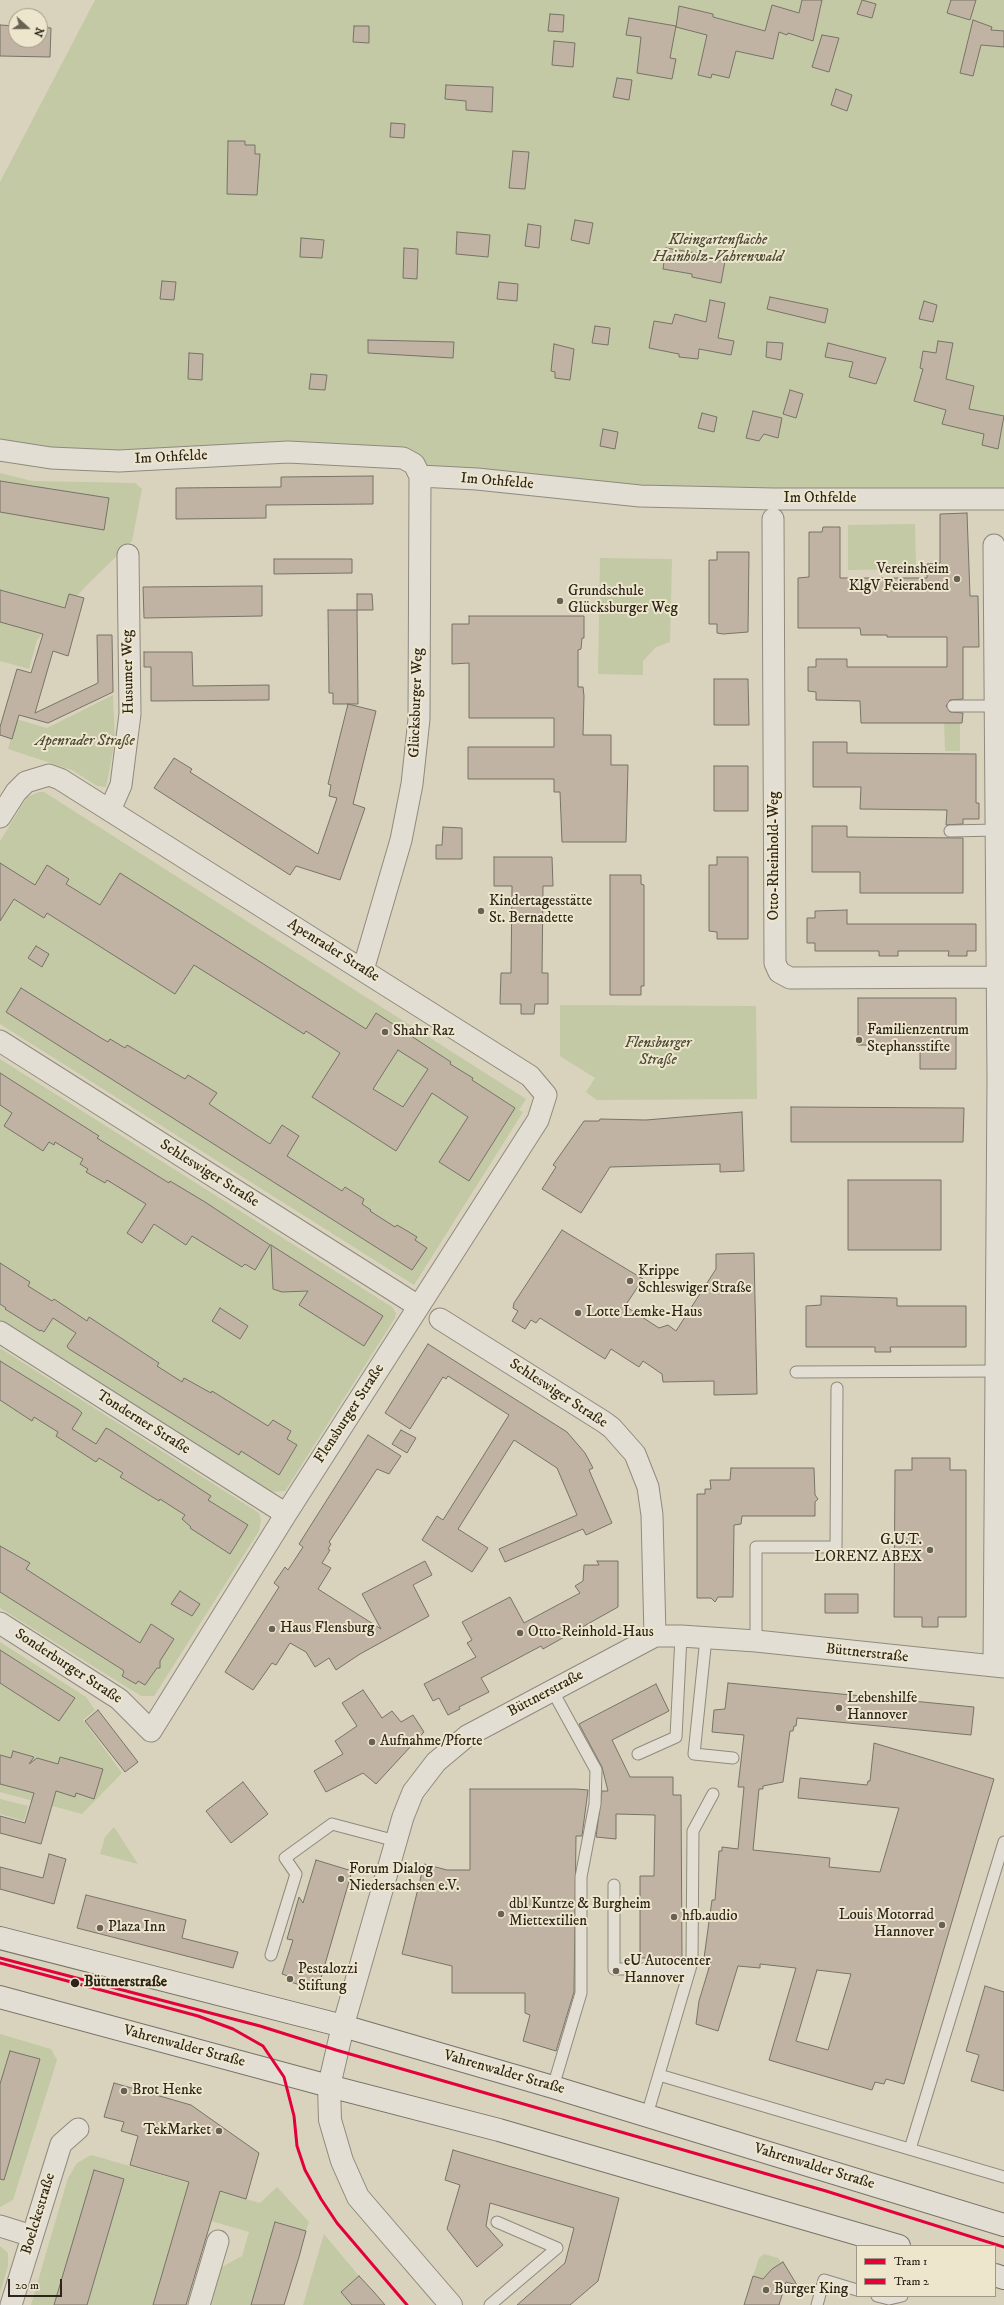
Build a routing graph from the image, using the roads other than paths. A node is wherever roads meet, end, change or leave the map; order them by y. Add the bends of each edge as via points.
1 (0, 450) edge
2 (420, 476) junction
3 (1004, 499) edge
4 (773, 519) dead end
5 (994, 545) dead end
6 (128, 555) dead end
7 (953, 706) dead end
8 (995, 706) junction
9 (110, 810) junction
10 (0, 817) edge
11 (996, 830) junction
12 (950, 831) dead end
13 (363, 970) junction
14 (997, 977) junction
15 (0, 1041) edge
16 (1001, 1079) edge
17 (546, 1095) joint
18 (418, 1306) junction
19 (440, 1319) dead end
20 (0, 1332) edge
21 (998, 1370) junction
22 (796, 1372) dead end
23 (837, 1388) dead end
24 (286, 1514) junction
25 (0, 1622) edge
26 (655, 1636) junction
27 (681, 1636) junction
28 (706, 1638) junction
29 (756, 1641) junction
30 (999, 1666) edge
31 (552, 1690) junction
32 (151, 1731) joint
33 (638, 1754) dead end
34 (733, 1758) dead end
35 (713, 1794) dead end
36 (396, 1841) junction
37 (1004, 1842) edge
38 (614, 1885) dead end
39 (0, 1938) edge
40 (271, 1955) dead end
41 (690, 1969) junction
42 (0, 1997) edge
43 (343, 2026) junction
44 (659, 2075) junction
45 (328, 2086) junction
46 (552, 2087) junction
47 (647, 2116) junction
48 (78, 2129) dead end
49 (910, 2149) junction
50 (1004, 2177) edge
51 (497, 2222) dead end
52 (1004, 2224) edge
53 (0, 2226) edge
54 (32, 2236) junction
55 (218, 2241) dead end
56 (896, 2245) edge
57 (856, 2290) edge
58 (881, 2297) edge
59 (897, 2297) edge
60 (11, 2305) edge
61 (199, 2305) edge
62 (451, 2305) edge
63 (490, 2305) edge
64 (817, 2305) edge

1 - 2 street, Im Othfelde via 80,460 288,452 403,458 414,464
2 - 3 street, Im Othfelde via 655,496
2 - 13 street, Glücksburger Weg via 419,718 415,761 401,840
4 - 14 street, Otto-Rheinhold-Weg via 775,962 779,972 790,978
5 - 8 street
6 - 9 street, Husumer Weg via 130,714 121,784
7 - 8 lane
8 - 11 street
9 - 10 street, Apenrader Straße via 60,779 49,775 26,782 16,792
9 - 13 street, Apenrader Straße
11 - 12 lane
11 - 14 street
13 - 17 street, Apenrader Straße via 530,1076
14 - 16 street
15 - 18 street, Schleswiger Straße
16 - 21 street
17 - 18 street, Flensburger Straße via 538,1120
18 - 24 street, Flensburger Straße
19 - 26 street, Schleswiger Straße via 604,1422 635,1454 648,1487 652,1515
20 - 24 street, Tonderner Straße
21 - 22 lane
21 - 30 street
23 - 29 lane via 836,1547 756,1547
24 - 32 street, Flensburger Straße
25 - 32 street, Sonderburger Straße via 119,1699
26 - 27 street, Büttnerstraße
26 - 31 street, Büttnerstraße
27 - 28 street, Büttnerstraße
27 - 33 lane via 676,1737
28 - 29 street, Büttnerstraße
28 - 34 lane via 694,1754
29 - 30 street, Büttnerstraße
31 - 36 street, Büttnerstraße via 467,1736 436,1762 413,1792
31 - 46 lane via 596,1770 595,1804 581,1877 581,1993
35 - 41 lane via 693,1831
36 - 40 lane via 332,1824 284,1858 296,1874
36 - 43 street, Büttnerstraße
37 - 49 lane
38 - 41 lane via 614,1969
39 - 43 main road, Vahrenwalder Straße
41 - 44 lane
42 - 45 main road, Vahrenwalder Straße
43 - 45 main road, Büttnerstraße
43 - 46 main road, Vahrenwalder Straße
44 - 47 lane
44 - 49 lane
45 - 56 main road, Vahrenwalder Straße via 500,2130
45 - 62 main road, Büttnerstraße via 330,2120 335,2141 358,2197
46 - 47 main road, Vahrenwalder Straße
47 - 52 main road, Vahrenwalder Straße
48 - 54 street, Boelckestraße via 61,2144
49 - 50 lane
51 - 63 lane via 557,2248
53 - 54 street
54 - 60 street, Boelckestraße
55 - 61 street
57 - 64 lane via 824,2280
58 - 59 lane

